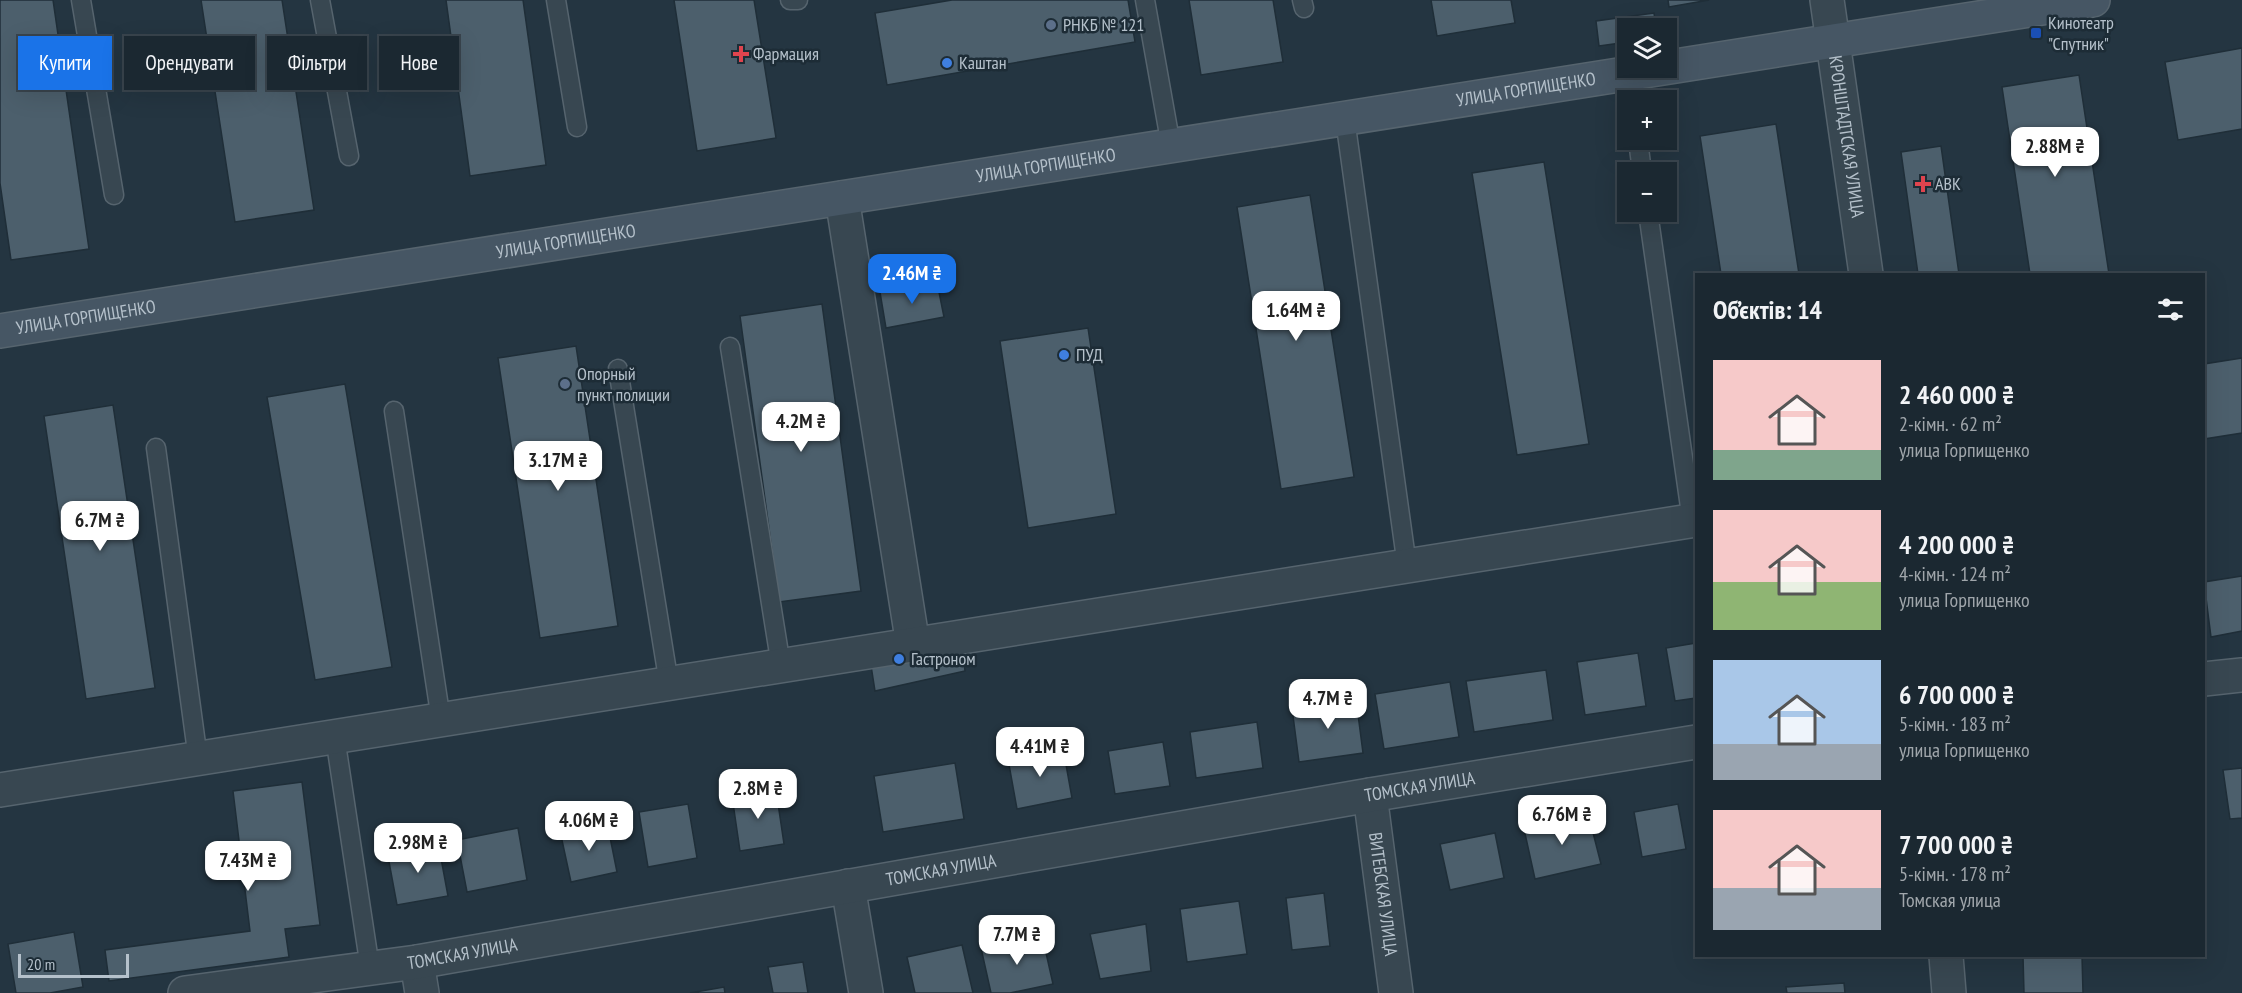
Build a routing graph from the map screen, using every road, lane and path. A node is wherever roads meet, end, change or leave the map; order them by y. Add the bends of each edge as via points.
1 (81, 0) edge
2 (320, 0) edge
3 (556, 0) edge
4 (790, 0) edge
5 (798, 0) edge
6 (1145, 0) edge
7 (1827, 0) edge
8 (2093, 0) edge
9 (1833, 42) junction
10 (1630, 87) edge
11 (1345, 119) junction
12 (577, 127) dead end
13 (1171, 146) junction
14 (349, 156) dead end
15 (114, 195) dead end
16 (842, 198) junction
17 (1649, 222) edge
18 (1866, 273) edge
19 (0, 330) edge
20 (730, 347) dead end
21 (618, 369) dead end
22 (394, 411) dead end
23 (156, 448) dead end
24 (1694, 521) edge
25 (1407, 566) junction
26 (912, 645) junction
27 (781, 666) junction
28 (2242, 675) edge
29 (2205, 679) edge
30 (669, 684) junction
31 (441, 720) junction
32 (335, 737) junction
33 (1695, 742) edge
34 (198, 759) junction
35 (0, 790) edge
36 (1370, 795) junction
37 (848, 886) junction
38 (1946, 957) edge
39 (370, 968) junction
40 (419, 977) edge
41 (184, 993) edge
42 (866, 993) edge
43 (1396, 993) edge
44 (1949, 993) edge

1 - 15 lane
2 - 14 lane
3 - 12 lane
4 - 5 lane
6 - 13 lane
7 - 9 street, КРОНШТАДТСКАЯ УЛИЦА
8 - 9 main road, УЛИЦА ГОРПИЩЕНКО
9 - 10 main road, УЛИЦА ГОРПИЩЕНКО
9 - 18 street, КРОНШТАДТСКАЯ УЛИЦА
10 - 11 main road, УЛИЦА ГОРПИЩЕНКО
11 - 13 main road, УЛИЦА ГОРПИЩЕНКО
11 - 25 lane
13 - 16 main road, УЛИЦА ГОРПИЩЕНКО
16 - 19 main road, УЛИЦА ГОРПИЩЕНКО
16 - 26 street
17 - 24 lane
20 - 27 lane
21 - 30 lane
22 - 31 lane
23 - 34 lane
24 - 25 street
25 - 26 street
26 - 27 street
27 - 30 street
28 - 29 street
30 - 31 street
31 - 32 street
32 - 34 street
32 - 39 lane
33 - 36 street, ТОМСКАЯ УЛИЦА
34 - 35 street
36 - 37 street, ТОМСКАЯ УЛИЦА
36 - 43 street, ВИТЕБСКАЯ УЛИЦА
37 - 40 street, ТОМСКАЯ УЛИЦА
37 - 42 street
38 - 44 street
39 - 40 street, ТОМСКАЯ УЛИЦА
39 - 41 street, ТОМСКАЯ УЛИЦА

